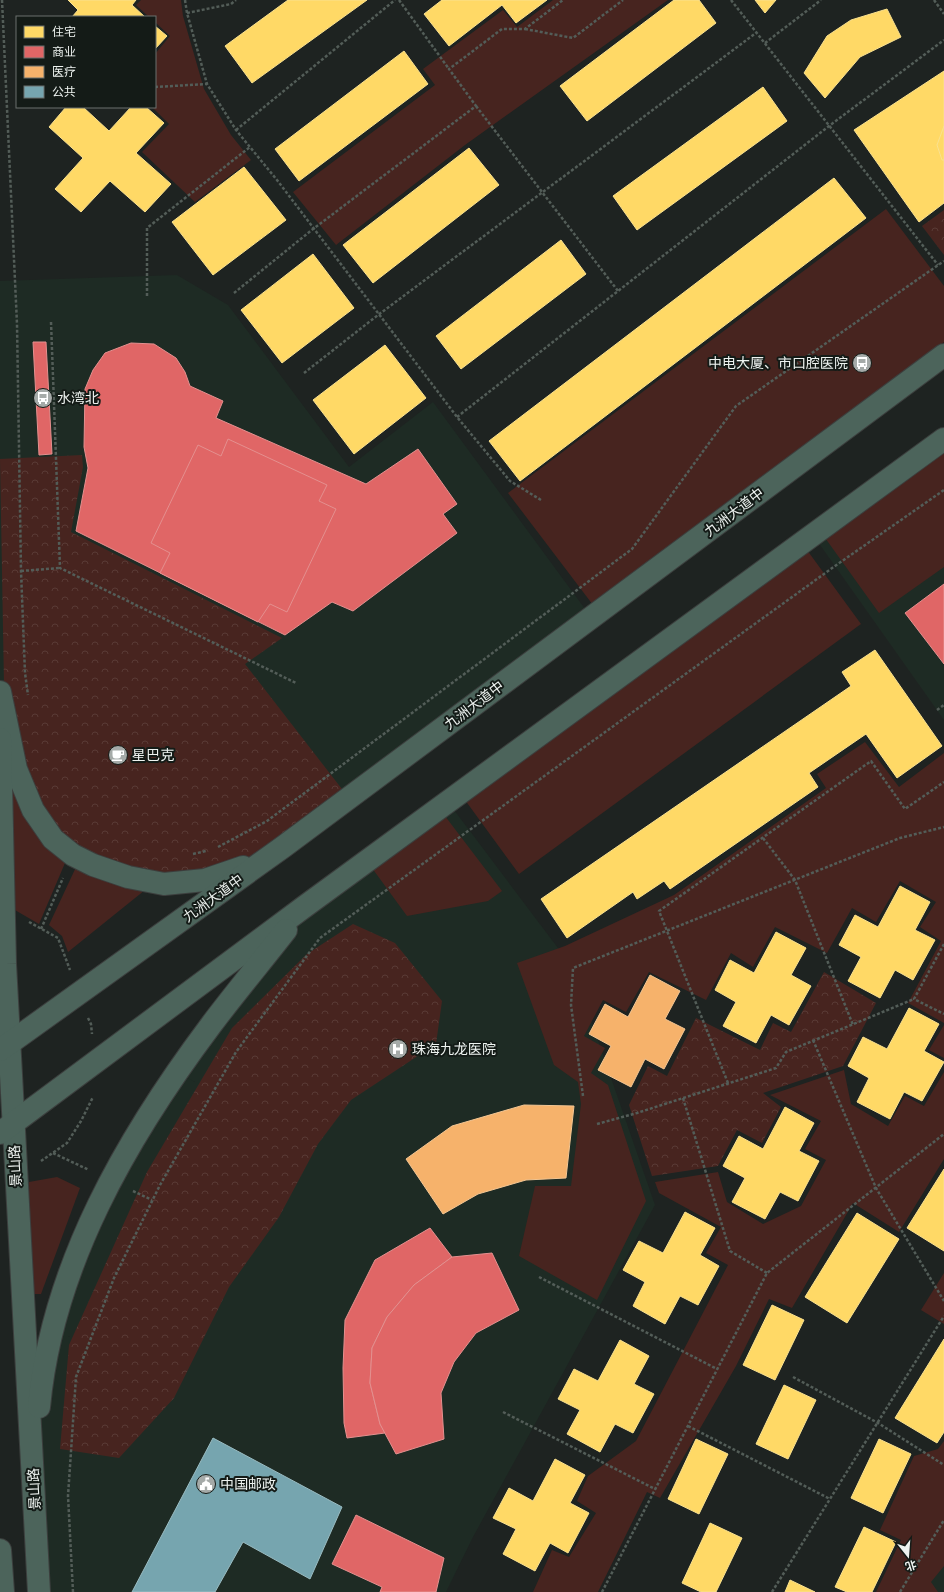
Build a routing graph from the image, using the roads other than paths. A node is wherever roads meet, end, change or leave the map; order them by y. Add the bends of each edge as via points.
1 (944, 356) edge
2 (944, 439) edge
3 (0, 692) edge
4 (0, 739) edge
5 (283, 847) junction
6 (304, 907) junction
7 (5, 1047) edge
8 (6, 1128) edge
9 (33, 1474) junction
10 (0, 1550) edge
11 (3, 1592) edge
12 (39, 1592) edge

1 - 5 main road, 九洲大道中
2 - 6 main road
3 - 5 main road via 16,769 33,810 54,839 73,855 128,877 164,884 205,880 245,867
4 - 7 main road, 景山路
5 - 7 main road, 九洲大道中
6 - 8 main road
6 - 9 main road via 210,1025 146,1119 111,1180 72,1266 52,1328 41,1387
7 - 8 main road, 景山路
8 - 9 main road, 景山路 via 16,1179
9 - 12 main road, 景山路
10 - 11 main road

